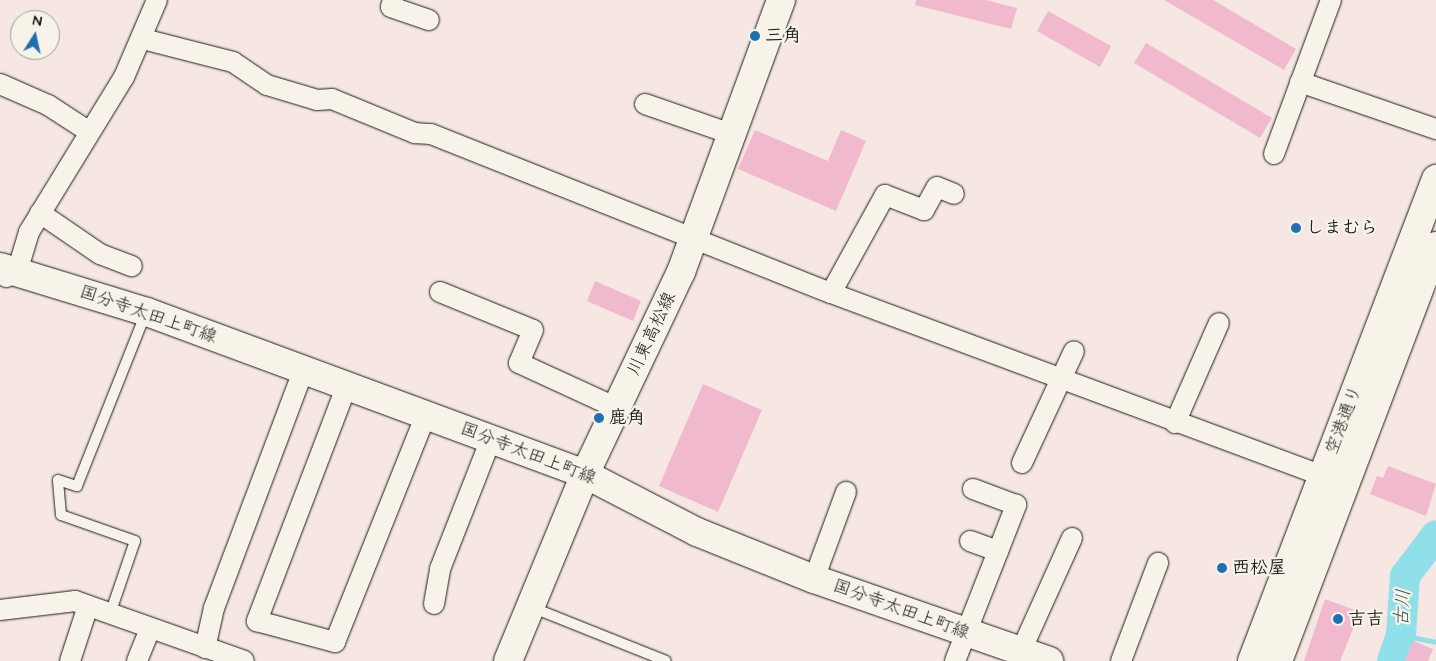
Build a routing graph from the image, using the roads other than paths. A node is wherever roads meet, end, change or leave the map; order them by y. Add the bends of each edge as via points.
1 (157, 0) edge
2 (394, 0) edge
3 (781, 0) edge
4 (1331, 0) edge
5 (429, 20) dead end
6 (143, 39) junction
7 (1300, 82) junction
8 (0, 84) edge
9 (645, 104) dead end
10 (1436, 129) edge
11 (88, 132) junction
12 (734, 135) junction
13 (1274, 154) dead end
14 (1436, 179) edge
15 (954, 194) dead end
16 (40, 213) junction
17 (694, 240) junction
18 (1436, 246) edge
19 (132, 266) dead end
20 (6, 273) edge
21 (440, 292) dead end
22 (831, 294) junction
23 (147, 312) junction
24 (1219, 323) dead end
25 (1074, 351) dead end
26 (304, 370) junction
27 (1060, 379) junction
28 (347, 386) junction
29 (617, 408) junction
30 (426, 415) junction
31 (1176, 423) junction
32 (491, 439) junction
33 (1022, 463) dead end
34 (585, 474) junction
35 (1323, 476) junction
36 (973, 490) dead end
37 (846, 492) dead end
38 (1072, 538) dead end
39 (970, 541) dead end
40 (998, 551) junction
41 (1158, 563) dead end
42 (814, 579) junction
43 (434, 604) dead end
44 (88, 606) junction
45 (530, 607) junction
46 (0, 610) edge
47 (110, 614) junction
48 (150, 628) junction
49 (966, 634) junction
50 (206, 648) junction
51 (1022, 651) junction
52 (70, 661) edge
53 (137, 661) edge
54 (244, 661) edge
55 (508, 661) edge
56 (666, 661) edge
57 (956, 661) edge
58 (1048, 661) edge
59 (1122, 661) edge
60 (1252, 661) edge
61 (1278, 661) edge

1 - 6 street
2 - 5 street via 391,6
3 - 12 main road, 川東高松線
4 - 7 street
6 - 11 street via 124,78
6 - 17 street via 233,62 267,86 317,100 332,99 416,133 431,134
7 - 10 street
7 - 13 street
8 - 11 street via 48,105
9 - 12 street
11 - 16 street
12 - 17 main road, 川東高松線
14 - 35 main road, 空港通り
15 - 22 street via 937,187 924,210 885,195
16 - 19 street via 100,254
16 - 20 street
17 - 22 street
17 - 29 main road, 川東高松線
18 - 61 main road, 空港通り
20 - 23 main road, 国分寺太田上町線
21 - 29 street via 533,330 519,363
22 - 27 street
23 - 26 main road, 国分寺太田上町線
23 - 47 lane via 77,486 58,480 62,515 135,541
24 - 31 street
25 - 27 street
26 - 28 main road, 国分寺太田上町線
26 - 50 street via 214,608
27 - 31 street
27 - 33 street
28 - 30 main road, 国分寺太田上町線
28 - 30 street via 257,621 335,642
29 - 34 main road, 川東高松線
30 - 32 main road, 国分寺太田上町線
31 - 35 street
32 - 34 main road, 国分寺太田上町線
32 - 43 street via 440,569
34 - 42 main road, 国分寺太田上町線 via 697,532
34 - 45 main road, 川東高松線
35 - 60 main road, 空港通り
36 - 40 street via 1016,505
37 - 42 street
38 - 51 street
39 - 40 street
40 - 49 street
41 - 59 street
42 - 49 main road, 国分寺太田上町線
44 - 46 street via 55,602
44 - 47 street
44 - 52 street
45 - 55 main road, 川東高松線
45 - 56 lane
47 - 48 street
48 - 50 street
48 - 53 street
49 - 51 main road, 国分寺太田上町線
49 - 57 street
50 - 54 street
51 - 58 main road, 国分寺太田上町線

